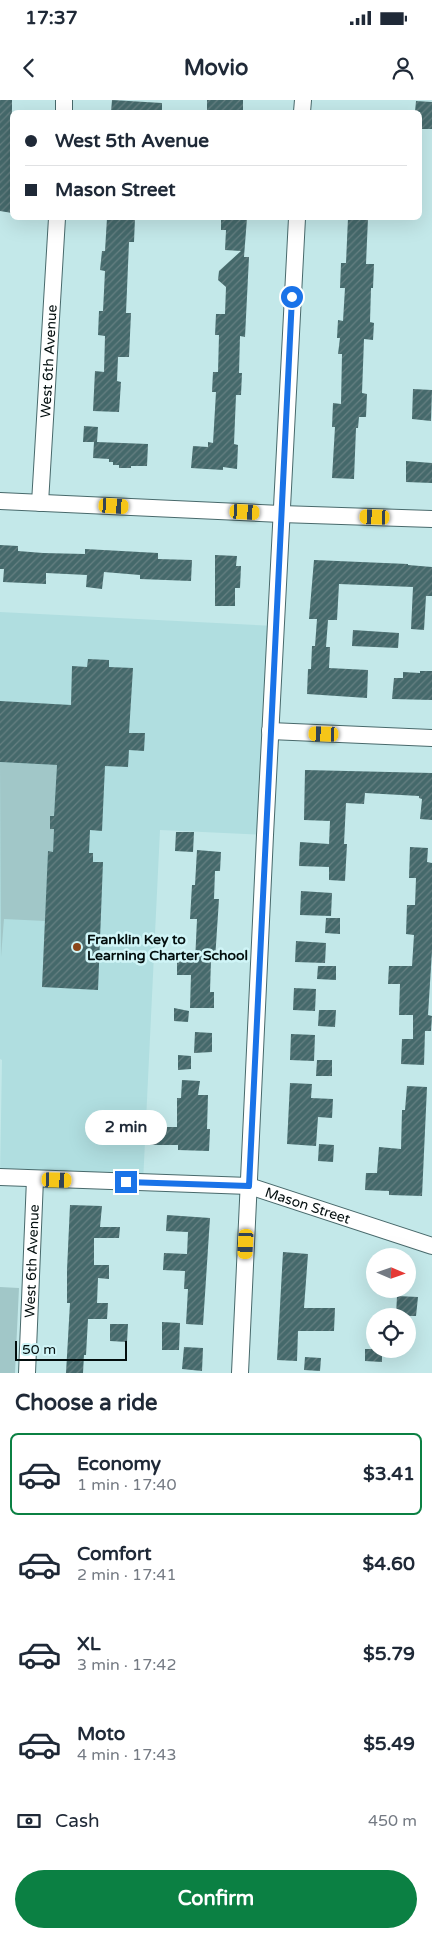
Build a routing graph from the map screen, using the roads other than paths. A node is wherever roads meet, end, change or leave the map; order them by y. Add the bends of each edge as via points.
1 (57, 220) edge
2 (296, 220) edge
3 (0, 501) edge
4 (40, 503) junction
5 (281, 514) junction
6 (432, 519) edge
7 (270, 732) junction
8 (432, 738) edge
9 (0, 1177) edge
10 (35, 1178) junction
11 (249, 1186) junction
12 (432, 1246) edge
13 (26, 1373) edge
14 (240, 1373) edge

1 - 4 street, West 6th Avenue
2 - 5 street
3 - 4 street
4 - 5 street
5 - 6 street
5 - 7 street
7 - 8 street
7 - 11 street
9 - 10 street, Mason Street
10 - 11 street, Mason Street
10 - 13 street, West 6th Avenue
11 - 12 street, Mason Street
11 - 14 street

